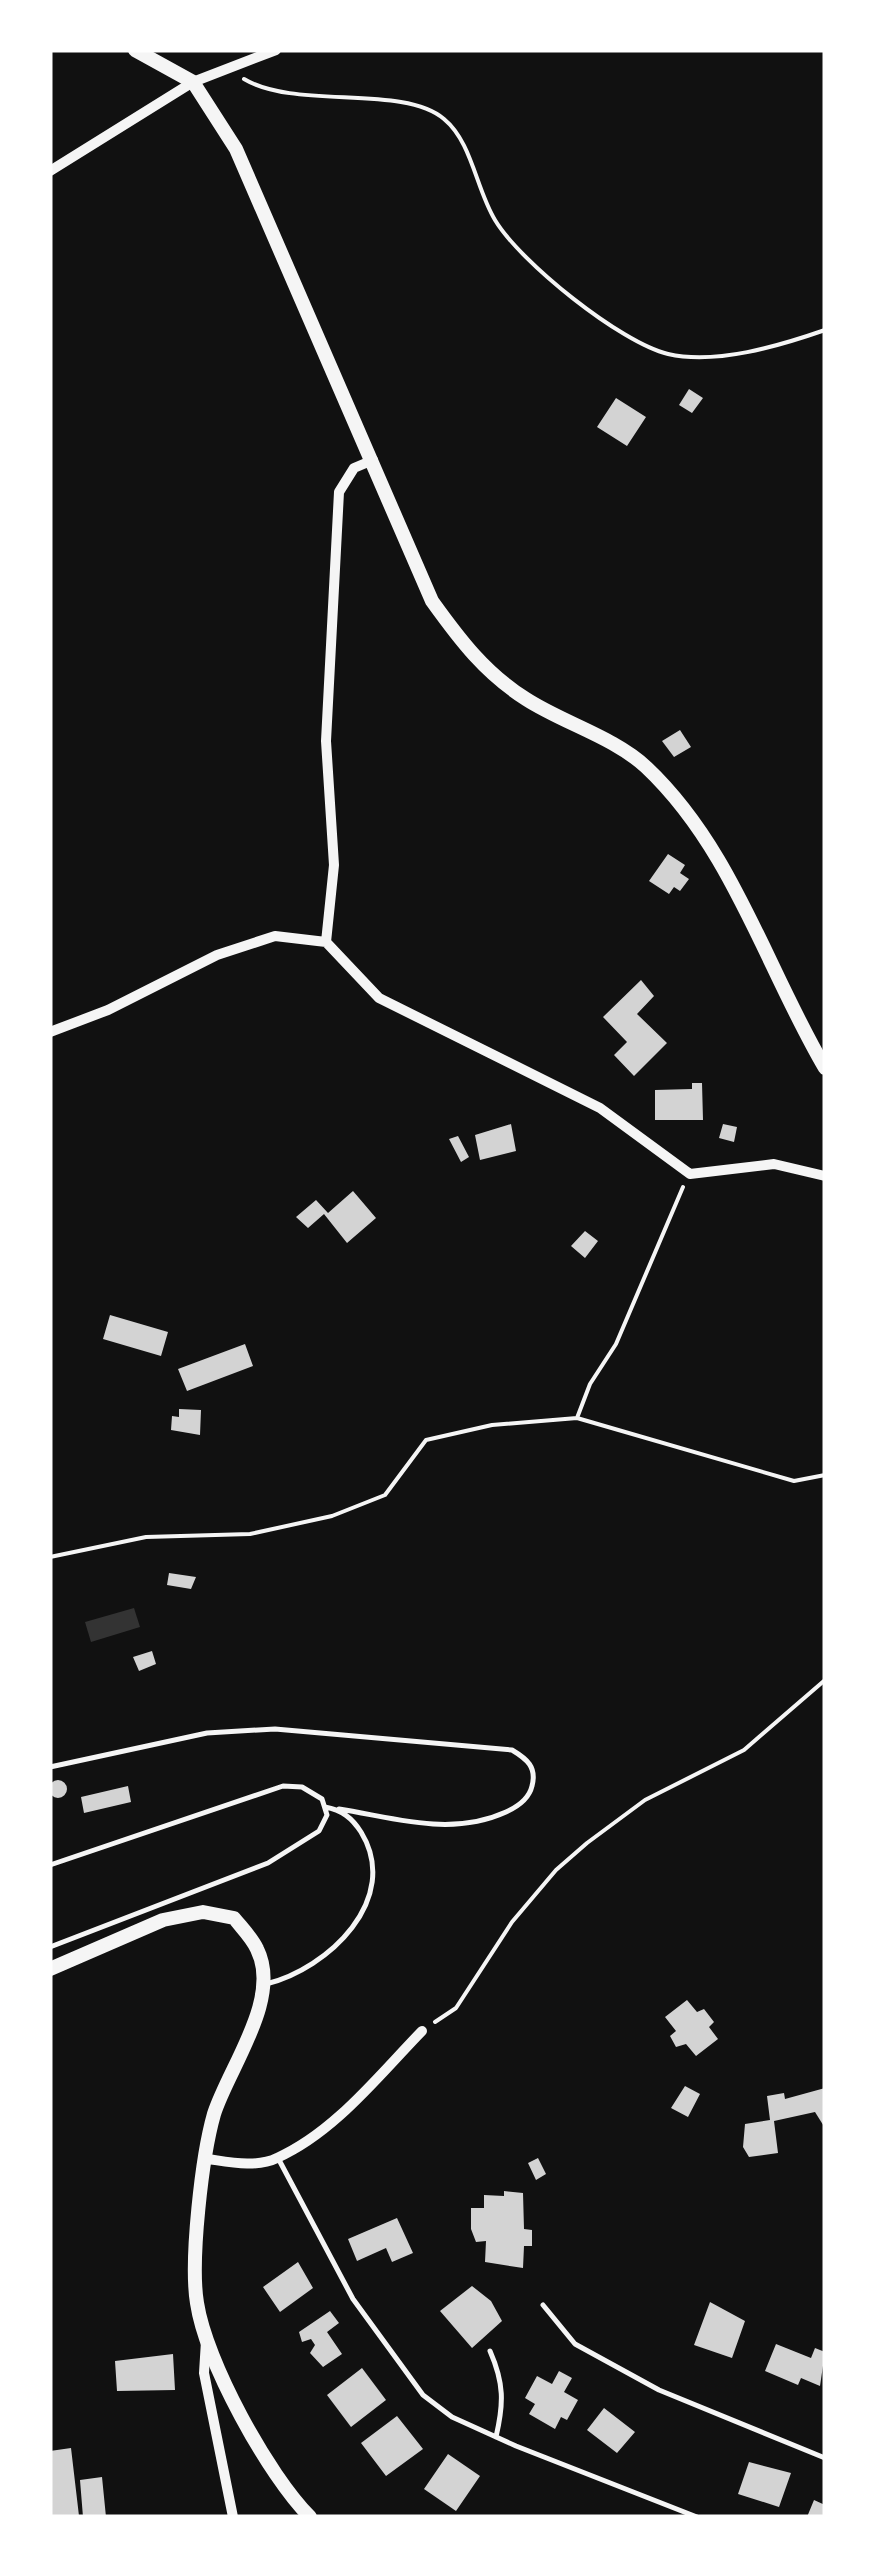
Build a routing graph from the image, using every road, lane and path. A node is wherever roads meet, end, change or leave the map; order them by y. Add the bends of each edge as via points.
1 (135, 50) edge
2 (276, 50) edge
3 (227, 70) junction
4 (193, 82) junction
5 (50, 171) edge
6 (825, 330) edge
7 (373, 460) junction
8 (326, 942) junction
9 (50, 1032) edge
10 (825, 1068) edge
11 (690, 1174) junction
12 (825, 1176) edge
13 (577, 1418) junction
14 (825, 1475) edge
15 (50, 1557) edge
16 (825, 1680) edge
17 (50, 1767) edge
18 (325, 1807) junction
19 (339, 1809) junction
20 (50, 1865) edge
21 (50, 1946) edge
22 (50, 1968) edge
23 (263, 1984) junction
24 (422, 2031) joint
25 (278, 2158) junction
26 (208, 2160) junction
27 (543, 2304) dead end
28 (206, 2338) junction
29 (490, 2351) dead end
30 (496, 2437) junction
31 (825, 2458) edge
32 (233, 2517) edge
33 (310, 2517) edge
34 (697, 2517) edge

1 - 4 street
2 - 3 street
3 - 4 street
3 - 6 path via 256,87 422,107 442,117 459,136 494,220 524,260 554,286 665,353 706,357
4 - 5 street
4 - 7 street via 236,149
7 - 8 street via 354,468 340,492 326,741 334,865
7 - 10 street via 432,601 478,664 527,700 643,764 692,817
8 - 9 street via 276,936 246,945
8 - 11 street via 380,998 600,1108
11 - 12 street via 774,1164
11 - 13 path
13 - 14 path via 794,1481
13 - 15 path via 492,1425 426,1440 385,1495 332,1516 250,1534 146,1537
16 - 24 path via 744,1750 645,1800 587,1842 512,1922 456,2008
17 - 19 lane via 207,1733 275,1728 512,1750 534,1772 532,1790 518,1807 478,1825 447,1828
18 - 19 lane
18 - 20 lane via 302,1787 283,1786
18 - 21 lane via 319,1831 268,1864
19 - 23 lane via 371,1849 374,1884 354,1924 320,1962
22 - 23 street via 163,1920 203,1912 234,1918 258,1951
23 - 26 street via 213,2118
24 - 25 street via 341,2114
25 - 26 street
25 - 30 lane via 353,2299 424,2394 452,2417
26 - 28 street via 194,2271
27 - 31 lane via 575,2344 642,2381
28 - 32 street via 204,2373
28 - 33 street via 257,2445
29 - 30 lane via 503,2381
30 - 34 lane

